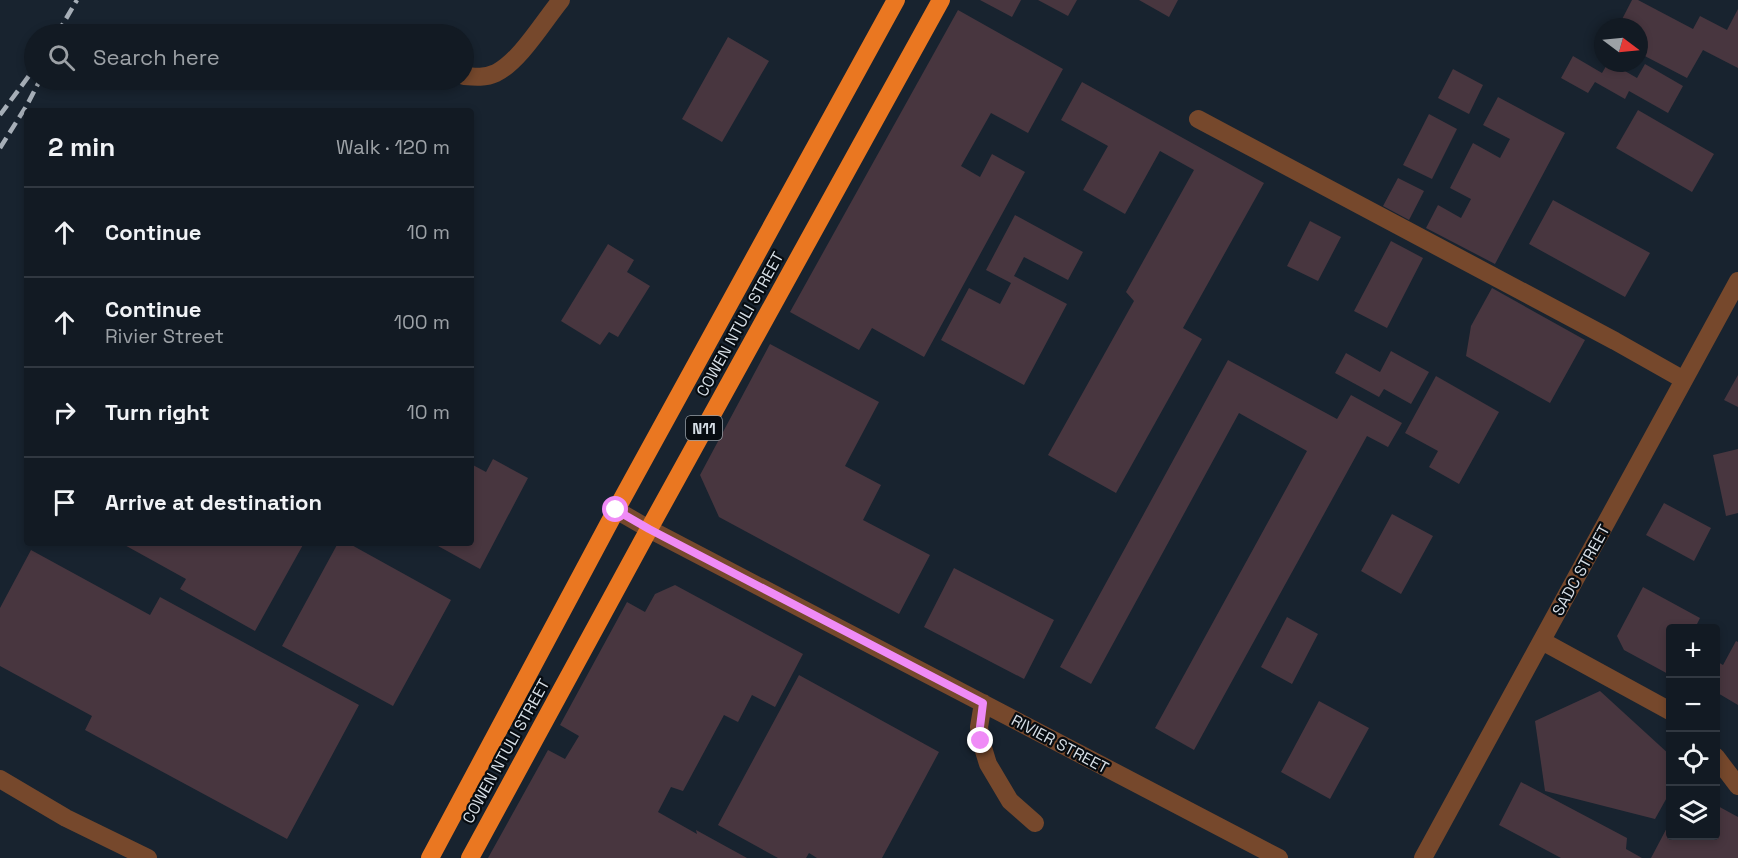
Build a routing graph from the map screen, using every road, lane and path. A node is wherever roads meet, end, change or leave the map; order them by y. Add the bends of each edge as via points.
1 (561, 0) edge
2 (896, 0) edge
3 (941, 0) edge
4 (474, 77) edge
5 (1198, 119) dead end
6 (1738, 281) edge
7 (1731, 311) edge
8 (1684, 380) junction
9 (616, 510) junction
10 (649, 529) junction
11 (1542, 641) junction
12 (983, 703) junction
13 (1666, 708) edge
14 (1720, 762) edge
15 (0, 779) edge
16 (1738, 786) edge
17 (1035, 823) dead end
18 (148, 858) edge
19 (430, 858) edge
20 (470, 858) edge
21 (1279, 858) edge
22 (1423, 858) edge

1 - 4 street via 508,65 494,74
2 - 9 highway, COWEN NTULI STREET / N11
3 - 10 highway, COWEN NTULI STREET / N11
5 - 8 street
6 - 7 street, SADC STREET
7 - 8 street, SADC STREET
8 - 11 street, SADC STREET
9 - 10 street, RIVIER STREET
9 - 19 highway, COWEN NTULI STREET / N11
10 - 12 street, RIVIER STREET
10 - 20 highway, COWEN NTULI STREET / N11
11 - 13 street
11 - 22 street, SADC STREET
12 - 17 street via 980,734 987,764 1010,801
12 - 21 street, RIVIER STREET
14 - 16 street
15 - 18 street via 66,818

